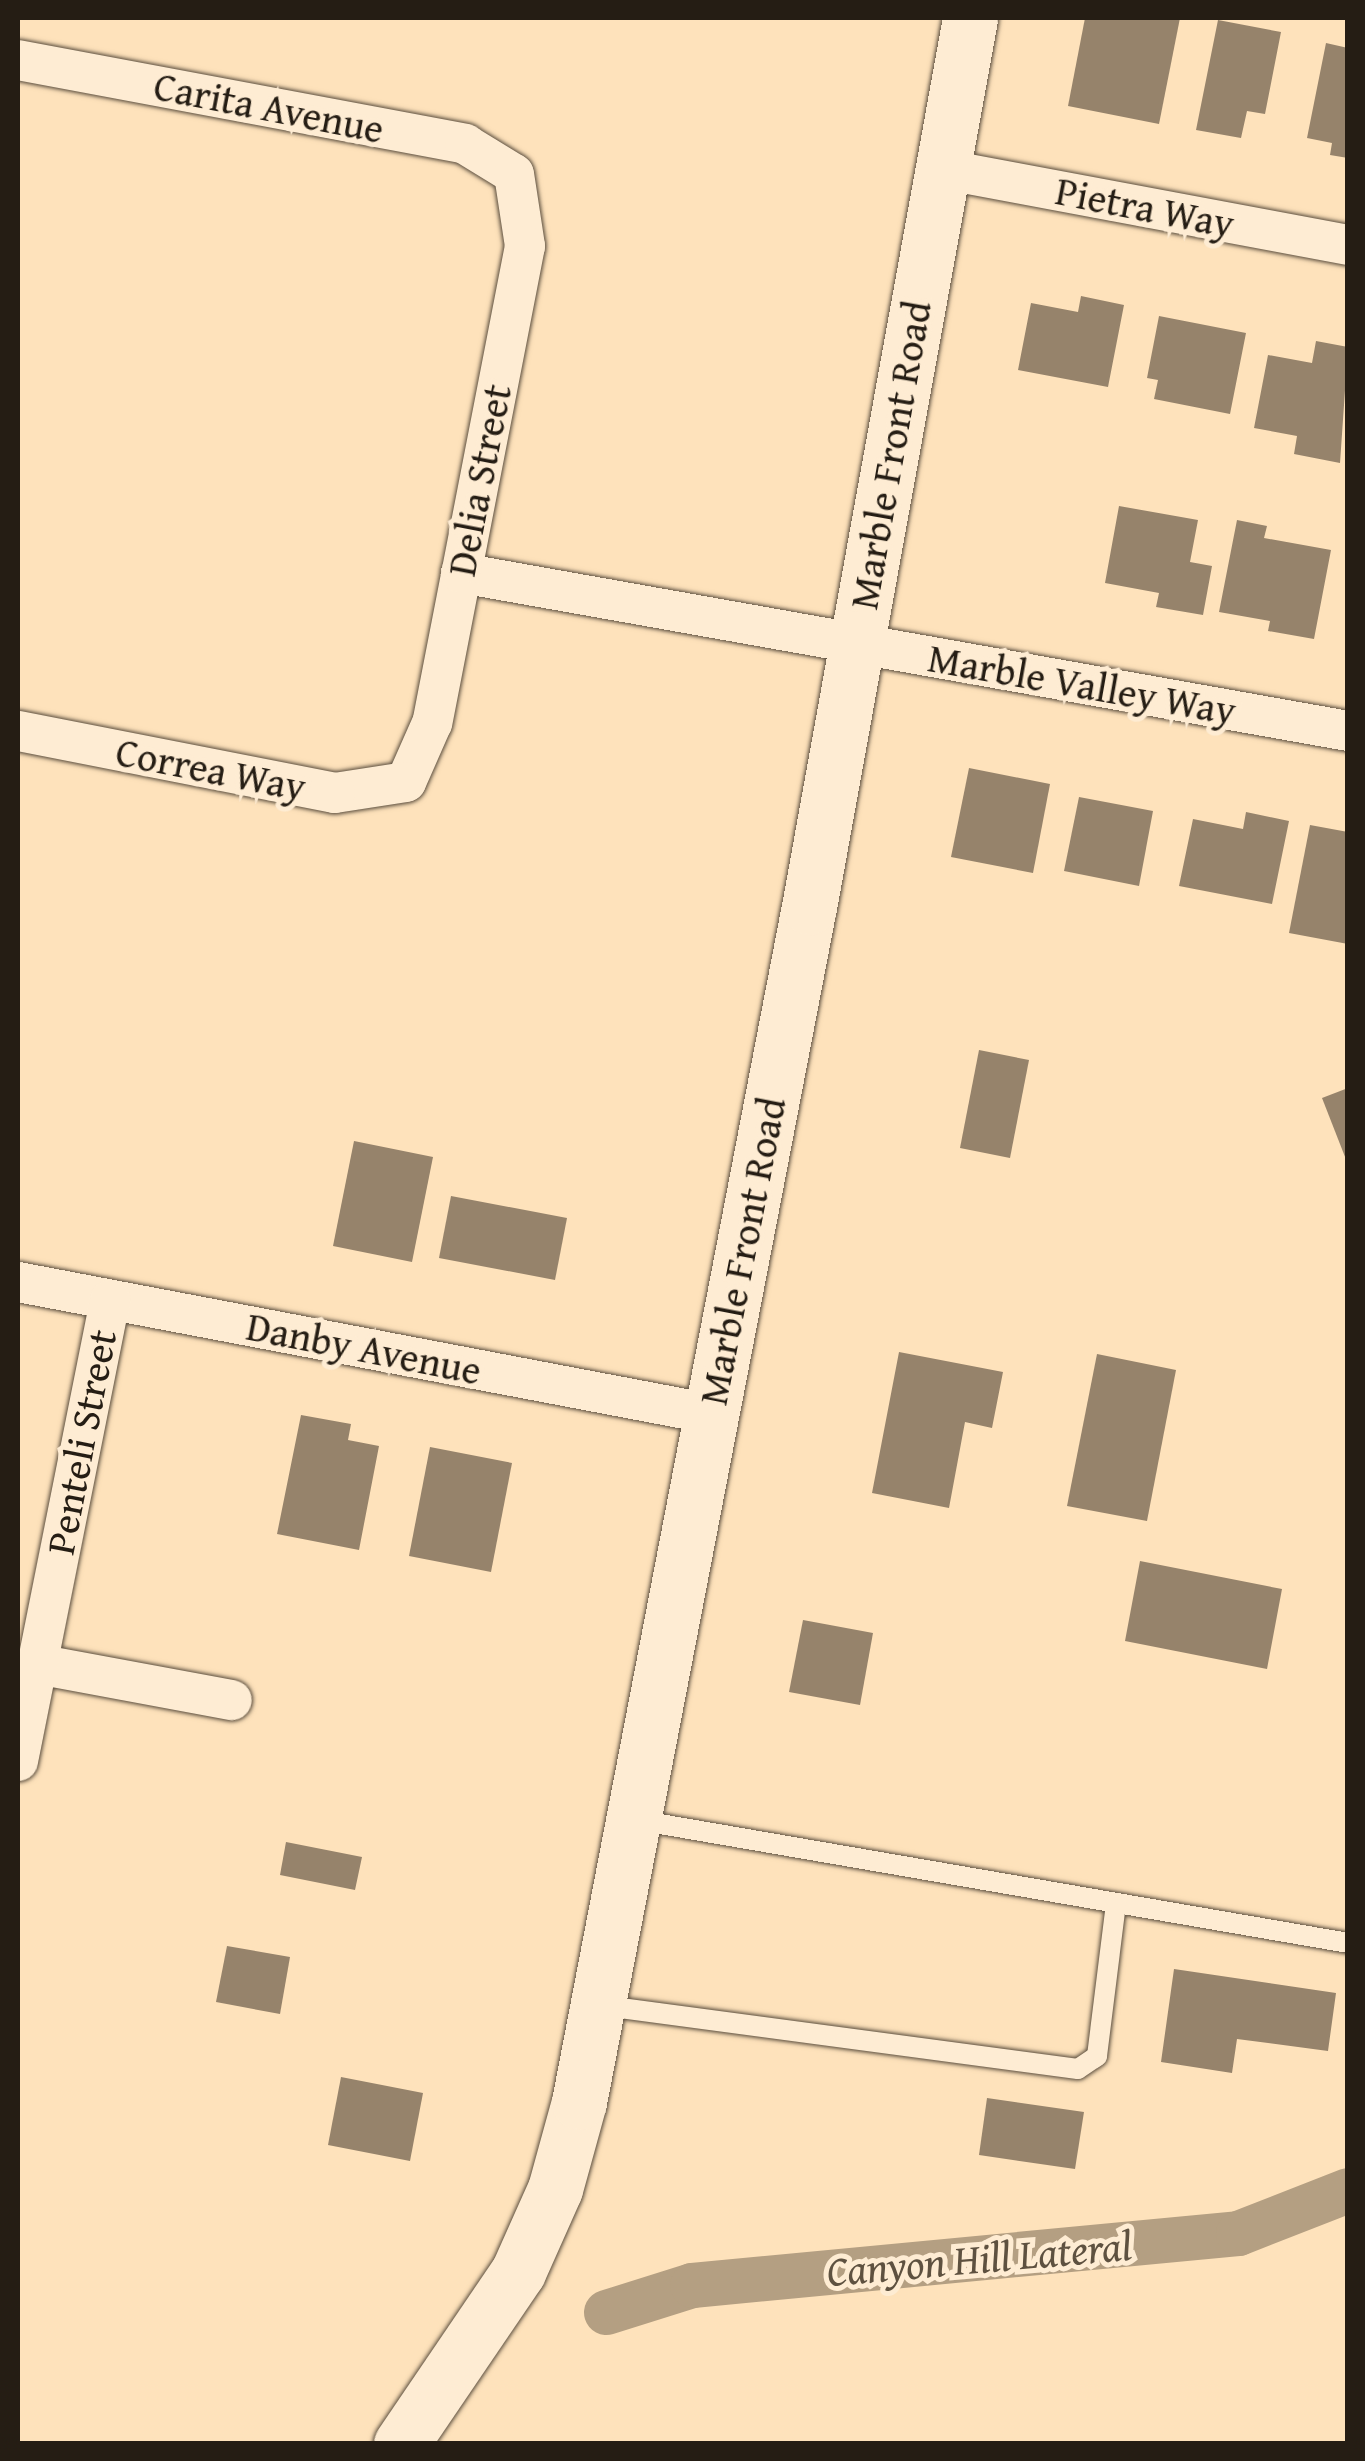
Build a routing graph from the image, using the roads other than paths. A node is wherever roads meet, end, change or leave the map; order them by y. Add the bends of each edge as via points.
1 (970, 18) edge
2 (18, 60) edge
3 (942, 169) junction
4 (514, 174) joint
5 (1348, 244) edge
6 (461, 574) junction
7 (856, 644) junction
8 (18, 730) edge
9 (1348, 732) edge
10 (406, 782) joint
11 (18, 1282) edge
12 (110, 1300) junction
13 (711, 1414) junction
14 (37, 1664) junction
15 (232, 1700) dead end
16 (18, 1761) edge
17 (630, 1818) junction
18 (1116, 1902) junction
19 (1348, 1943) edge
20 (596, 2005) junction
21 (402, 2444) edge

1 - 3 street, Marble Front Road
2 - 4 street, Carita Avenue via 465,144
3 - 5 street, Pietra Way
3 - 7 street, Marble Front Road
4 - 6 street, Delia Street via 525,246
6 - 7 street, Marble Valley Way
6 - 10 street, Delia Street via 432,722
7 - 9 street, Marble Valley Way
7 - 13 street, Marble Front Road
8 - 10 street, Correa Way via 335,793
11 - 12 street, Danby Avenue
12 - 13 street, Danby Avenue
12 - 14 street, Penteli Street
13 - 17 street, Marble Front Road
14 - 15 street
14 - 16 street, Penteli Street
17 - 18 lane
17 - 20 street, Marble Front Road
18 - 19 lane
18 - 20 lane via 1097,2056 1078,2070
20 - 21 street, Marble Front Road via 555,2189 518,2272

